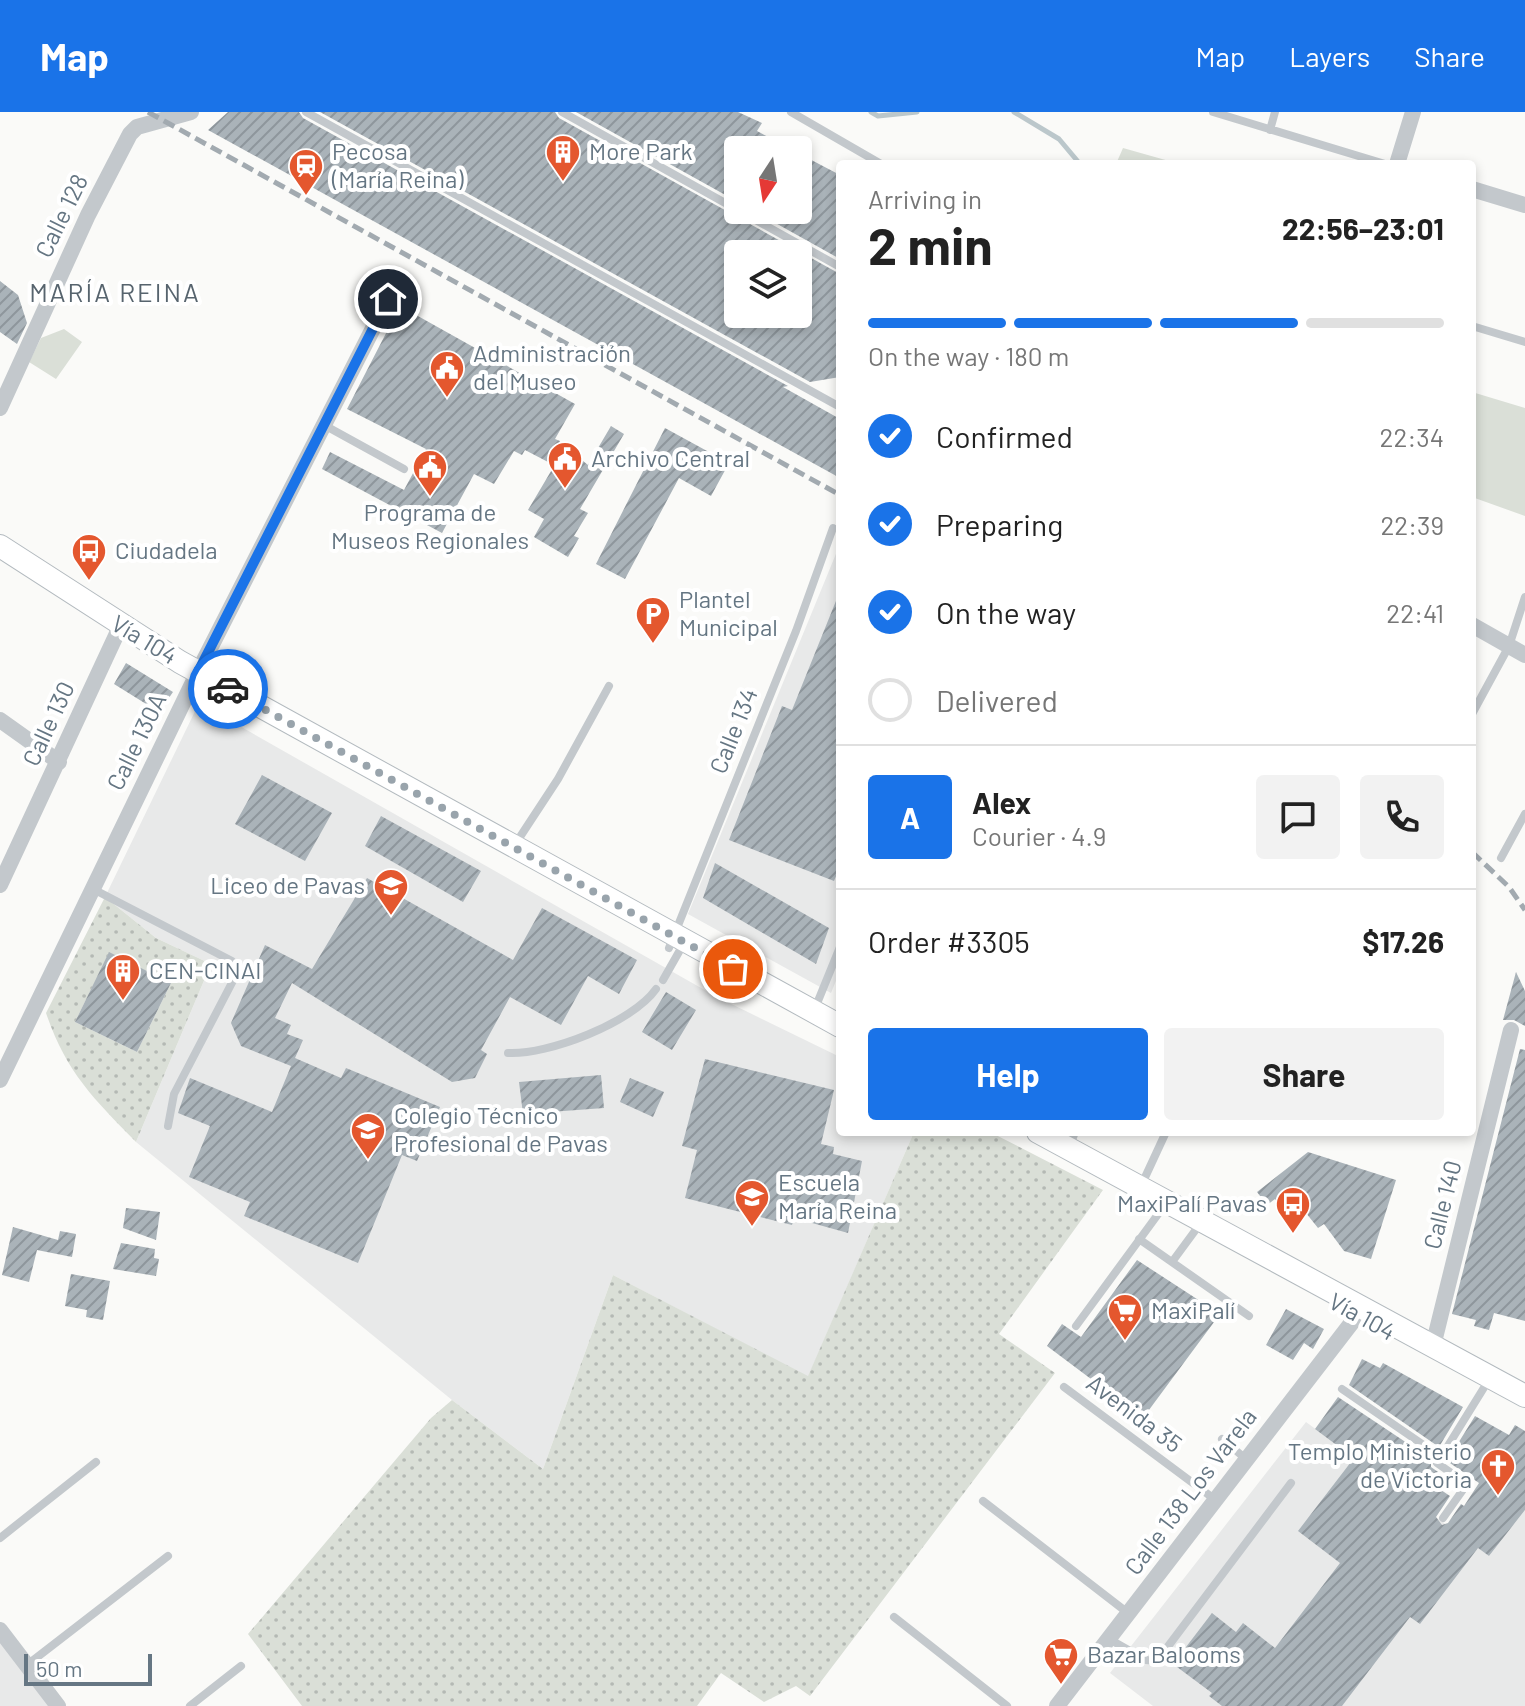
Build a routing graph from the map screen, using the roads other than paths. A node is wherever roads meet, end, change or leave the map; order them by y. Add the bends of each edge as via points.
1 (191, 112) edge
2 (306, 112) edge
3 (562, 112) edge
4 (791, 112) edge
5 (1213, 112) edge
6 (1275, 112) edge
7 (1413, 112) edge
8 (1270, 130) junction
9 (874, 160) edge
10 (1371, 160) edge
11 (1398, 160) edge
12 (1476, 190) edge
13 (1525, 205) edge
14 (836, 265) edge
15 (388, 299) dead end
16 (1476, 327) edge
17 (1525, 342) edge
18 (836, 405) edge
19 (0, 408) edge
20 (324, 425) junction
21 (404, 469) dead end
22 (833, 528) dead end
23 (0, 546) edge
24 (1525, 597) edge
25 (120, 627) junction
26 (1476, 627) edge
27 (1509, 646) junction
28 (1525, 655) edge
29 (198, 672) junction
30 (609, 686) dead end
31 (1476, 707) edge
32 (0, 720) edge
33 (59, 762) junction
34 (1525, 814) edge
35 (512, 846) junction
36 (1501, 858) dead end
37 (1, 881) edge
38 (93, 889) junction
39 (676, 942) junction
40 (836, 957) edge
41 (663, 980) dead end
42 (656, 989) dead end
43 (818, 1001) dead end
44 (836, 1024) edge
45 (1511, 1030) dead end
46 (508, 1053) dead end
47 (0, 1080) edge
48 (168, 1126) dead end
49 (1164, 1136) edge
50 (1072, 1140) edge
51 (1140, 1187) junction
52 (1168, 1202) junction
53 (1202, 1220) junction
54 (1139, 1239) junction
55 (1172, 1262) junction
56 (1361, 1311) junction
57 (1249, 1316) dead end
58 (1076, 1326) dead end
59 (1433, 1346) junction
60 (1485, 1386) junction
61 (1064, 1387) dead end
62 (1342, 1389) dead end
63 (1525, 1396) edge
64 (1525, 1408) edge
65 (1222, 1439) dead end
66 (1441, 1457) junction
67 (1246, 1460) junction
68 (96, 1462) dead end
69 (1291, 1483) dead end
70 (983, 1501) dead end
71 (1218, 1502) junction
72 (1443, 1518) dead end
73 (0, 1538) edge
74 (168, 1556) dead end
75 (1128, 1613) junction
76 (894, 1617) dead end
77 (0, 1630) edge
78 (1109, 1639) junction
79 (27, 1665) junction
80 (241, 1666) dead end
81 (58, 1706) edge
82 (190, 1706) edge
83 (1007, 1706) edge
84 (1057, 1706) edge

1 - 19 street, Calle 128 via 137,127 130,134
2 - 18 lane
3 - 14 lane
4 - 9 lane
5 - 8 lane
6 - 8 lane
7 - 11 street
8 - 10 lane
12 - 13 street
15 - 20 street, Calle 130A
16 - 17 lane
20 - 21 lane
20 - 29 street, Calle 130A
22 - 39 lane, Calle 134
23 - 25 main road, Vía 104
24 - 27 lane
25 - 29 main road, Vía 104
25 - 33 street, Calle 130
26 - 27 street
27 - 28 street
27 - 31 lane
29 - 35 main road, Vía 104
29 - 38 street, Calle 130A
30 - 35 lane via 558,779
32 - 33 street
33 - 37 street, Calle 130
34 - 36 lane
35 - 39 main road, Vía 104
38 - 47 street, Calle 130A
38 - 48 lane via 235,967 236,975 174,1094
39 - 41 lane, Calle 134
39 - 44 main road, Vía 104
40 - 43 lane
42 - 46 lane via 629,1014 576,1038 527,1054
45 - 59 street, Calle 140
49 - 51 lane
50 - 51 main road, Vía 104
51 - 52 main road, Vía 104
52 - 53 main road, Vía 104
52 - 54 lane
53 - 55 lane
53 - 56 main road, Vía 104
54 - 55 lane
54 - 58 lane
55 - 57 lane
56 - 59 main road, Vía 104
56 - 60 main road, Vía 104
56 - 67 street, Calle 138 Los Varela
59 - 63 main road, Vía 104
60 - 64 main road, Vía 104
60 - 66 lane
61 - 71 lane, Avenida 35
62 - 66 lane
65 - 67 lane
66 - 72 lane via 1437,1463 1467,1484
67 - 71 street, Calle 138 Los Varela
68 - 73 lane
69 - 78 lane via 1157,1661
70 - 75 lane
71 - 75 street, Calle 138 Los Varela
74 - 79 lane
75 - 78 street, Calle 138 Los Varela
76 - 83 lane
77 - 79 street
78 - 84 street, Calle 138 Los Varela
79 - 81 street
80 - 82 lane

